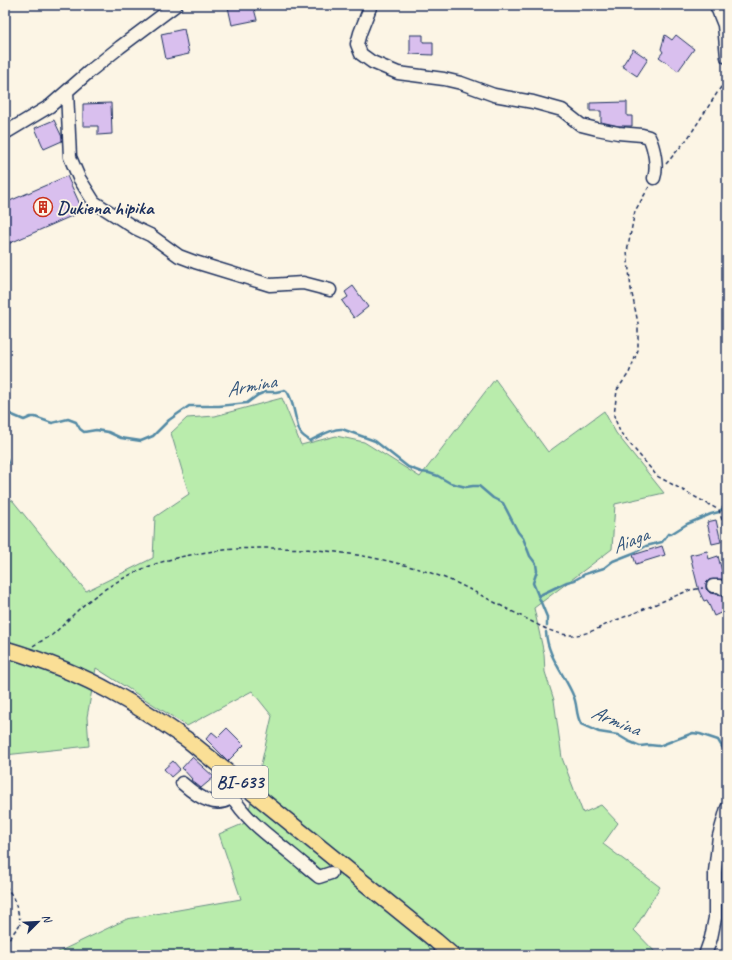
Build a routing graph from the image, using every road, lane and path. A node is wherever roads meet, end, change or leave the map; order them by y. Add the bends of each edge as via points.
1 (175, 5) edge
2 (372, 5) edge
3 (716, 5) edge
4 (727, 57) edge
5 (67, 91) junction
6 (5, 132) edge
7 (654, 178) dead end
8 (631, 289) dead end
9 (330, 290) dead end
10 (727, 537) edge
11 (713, 586) joint
12 (727, 591) edge
13 (11, 651) edge
14 (182, 783) dead end
15 (243, 784) junction
16 (232, 796) junction
17 (727, 808) edge
18 (331, 873) dead end
19 (5, 886) edge
20 (5, 944) edge
21 (452, 955) edge
22 (705, 955) edge

1 - 5 street
2 - 7 street via 357,44 361,54 372,62 398,73 444,79 494,95 562,110 581,125 649,137 655,155
3 - 4 street via 724,25
5 - 6 street via 50,106
5 - 9 street via 70,157 94,202 150,235 179,256 194,262 270,285 303,283
8 - 10 path via 638,323 638,350 629,373 617,390 614,416 620,432 657,476 718,510
11 - 12 street via 719,586
11 - 13 path via 690,590 575,635 558,633 541,626 431,572 388,560 321,550 216,551 179,557 116,581 86,603 51,635 27,650
13 - 15 main road, BI-633 via 70,672 113,692 188,741
14 - 16 street via 198,797 209,801 225,802
15 - 16 street
15 - 21 main road, BI-633
16 - 18 street via 240,809 260,829 310,870 319,877
17 - 22 street via 719,836 715,872 715,918
19 - 20 path via 17,906 21,923

